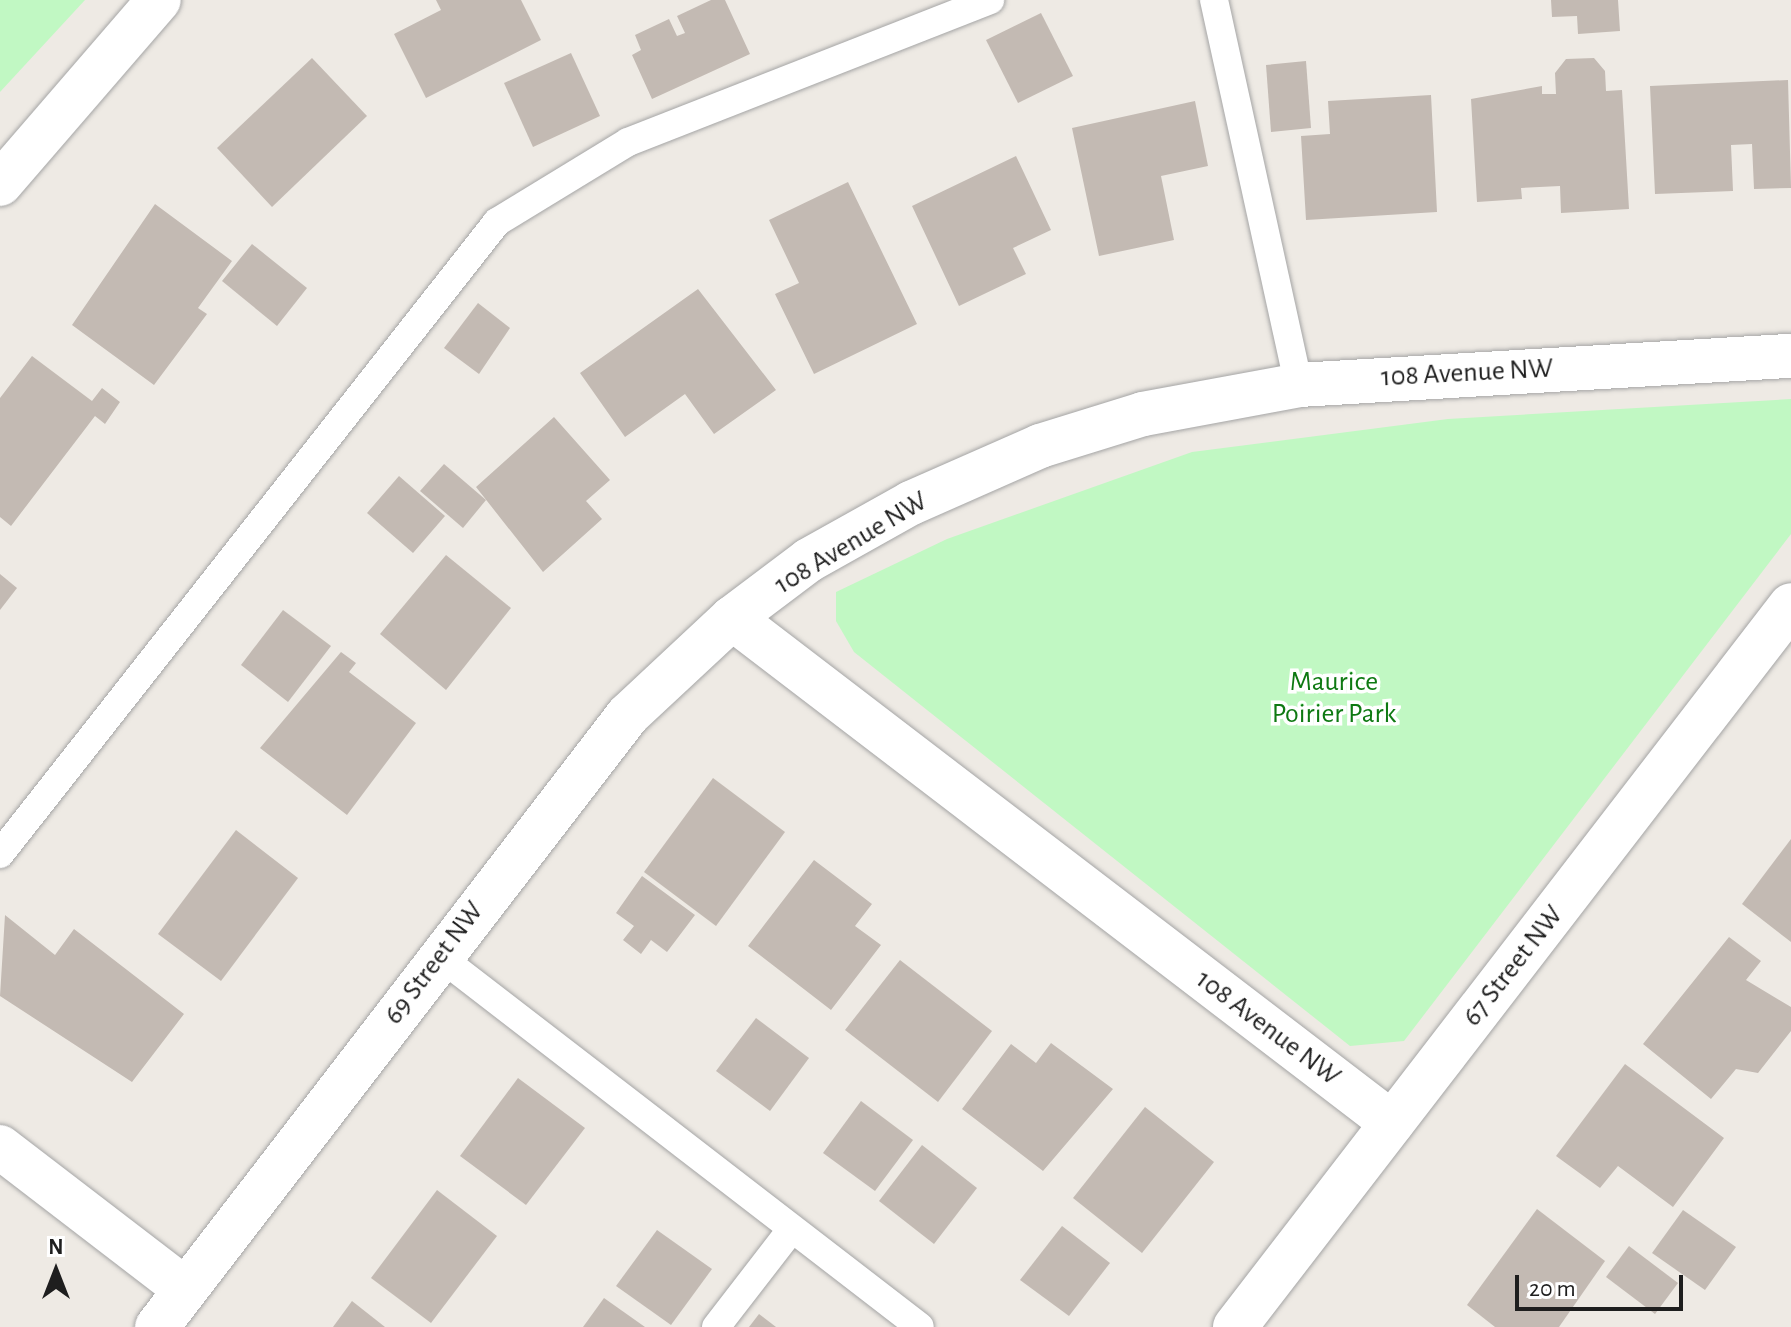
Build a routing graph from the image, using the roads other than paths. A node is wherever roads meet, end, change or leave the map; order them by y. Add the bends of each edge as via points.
1 (159, 0) edge
2 (990, 0) edge
3 (1214, 0) edge
4 (0, 184) edge
5 (1791, 356) edge
6 (1299, 385) junction
7 (1791, 605) edge
8 (732, 618) junction
9 (0, 854) edge
10 (439, 956) junction
11 (1392, 1123) junction
12 (0, 1147) edge
13 (791, 1230) junction
14 (185, 1289) junction
15 (157, 1327) edge
16 (716, 1327) edge
17 (920, 1327) edge
18 (1235, 1327) edge

1 - 4 street
2 - 9 lane via 628,142 497,222
3 - 6 lane
5 - 6 street, 108 Avenue NW
6 - 8 street, 108 Avenue NW via 1143,414 1040,446 911,503 809,560
7 - 11 street, 67 Street NW
8 - 10 street, 69 Street NW via 628,715
8 - 11 street, 108 Avenue NW
10 - 13 lane
10 - 14 street, 69 Street NW
11 - 18 street, 67 Street NW
12 - 14 street
13 - 16 lane
13 - 17 lane
14 - 15 street, 69 Street NW

